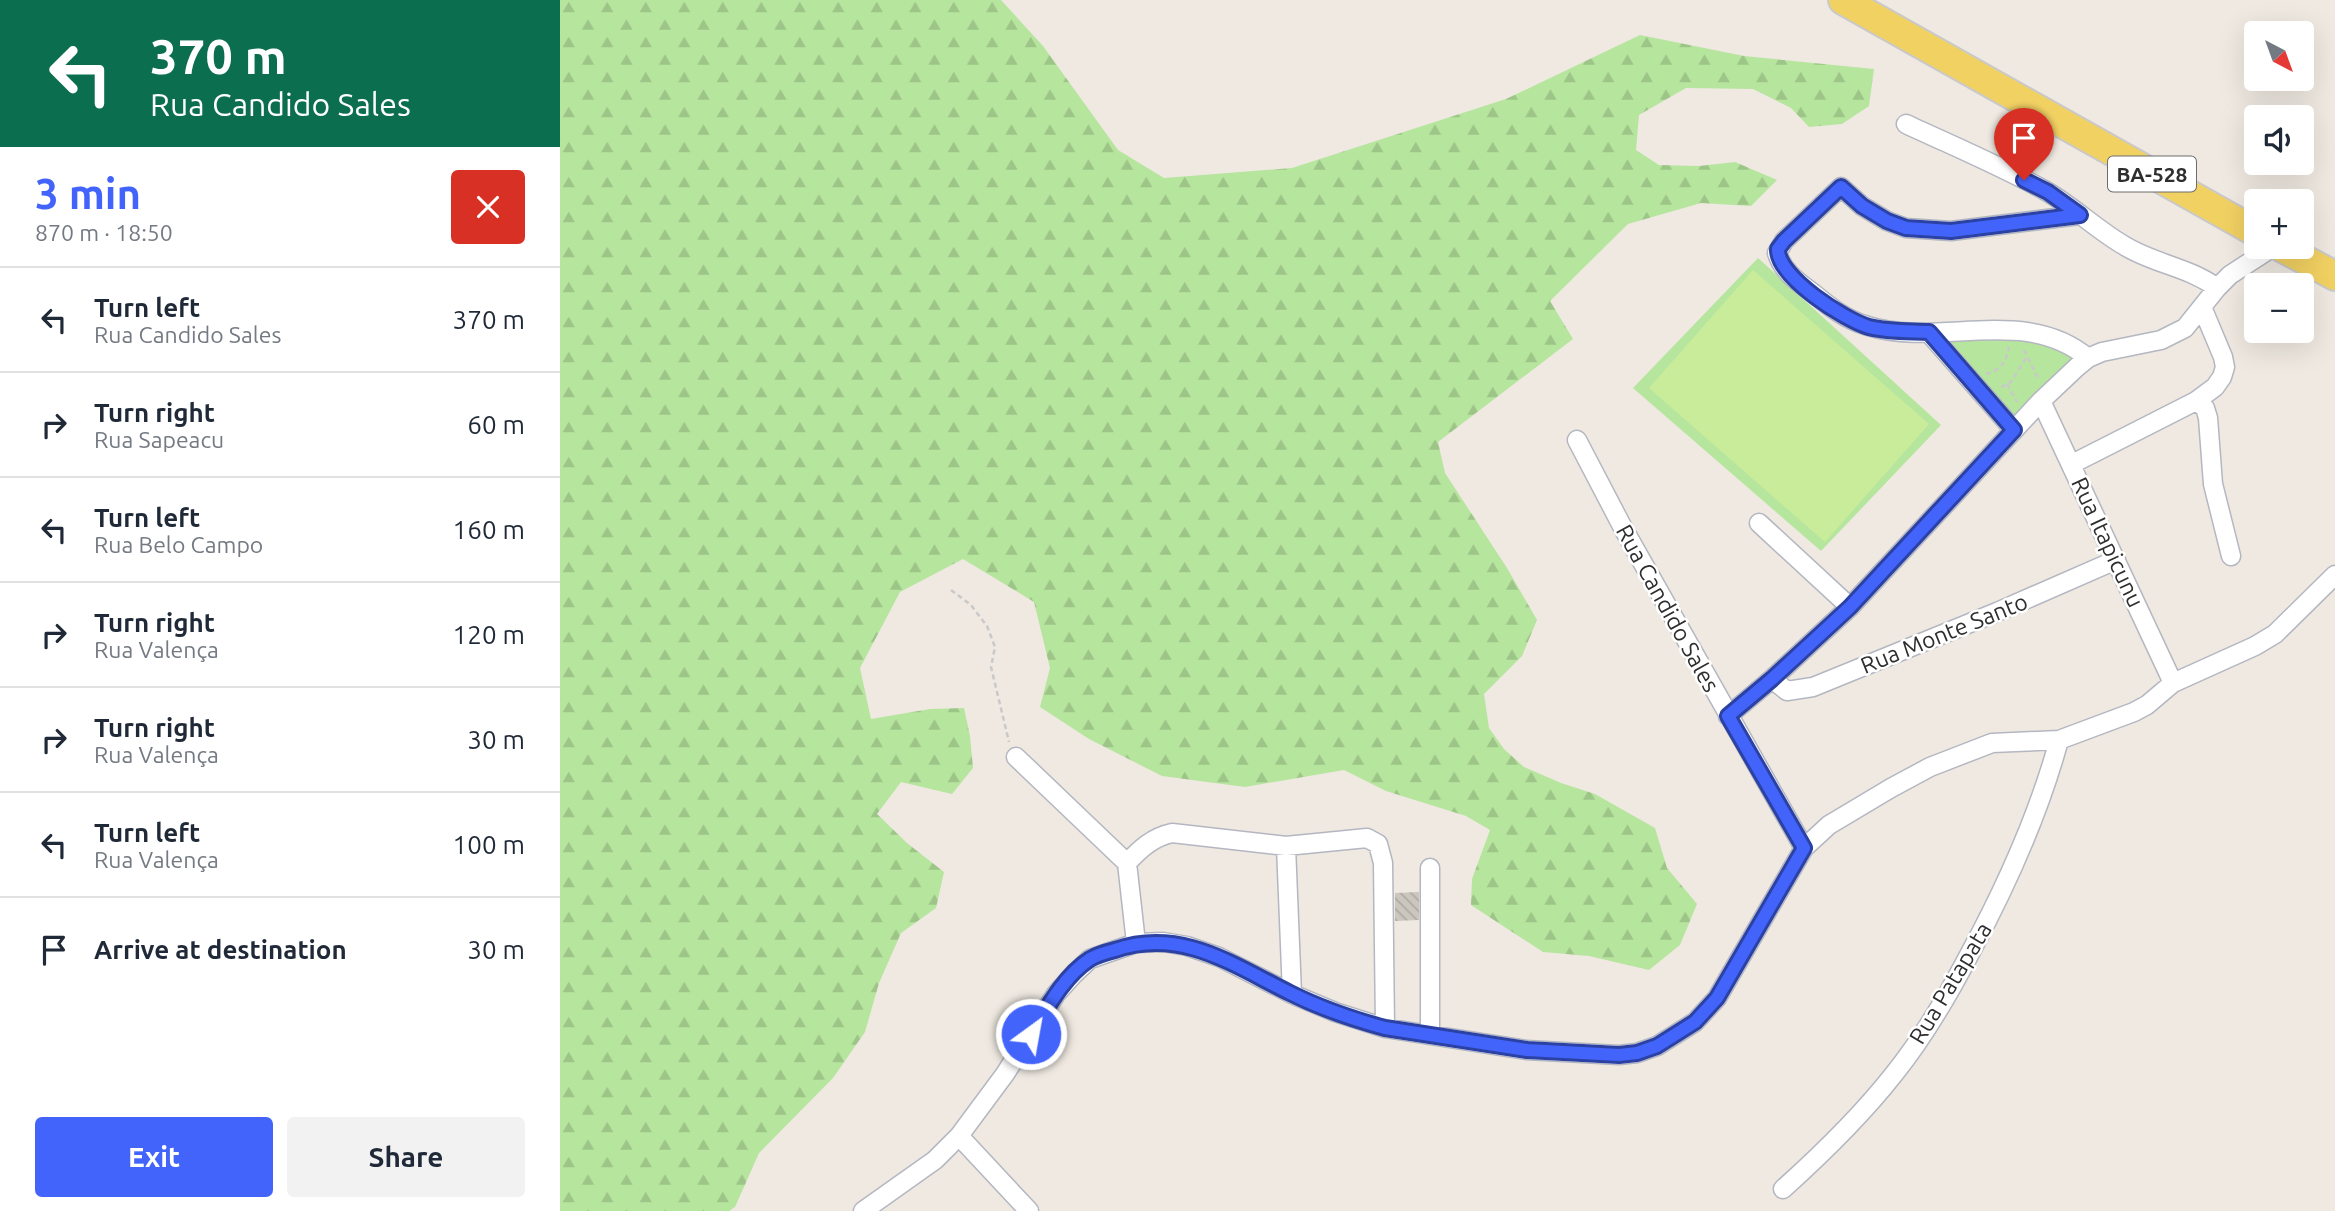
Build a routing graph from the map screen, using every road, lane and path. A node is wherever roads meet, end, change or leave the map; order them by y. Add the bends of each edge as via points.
1 (1843, 0) edge
2 (1906, 124) dead end
3 (2080, 215) junction
4 (2244, 225) edge
5 (2253, 259) edge
6 (2303, 259) edge
7 (2335, 276) edge
8 (2217, 288) junction
9 (2202, 307) junction
10 (2010, 330) junction
11 (1929, 332) junction
12 (2027, 356) junction
13 (2088, 358) junction
14 (1979, 370) dead end
15 (1983, 375) junction
16 (1988, 381) dead end
17 (1996, 388) dead end
18 (2043, 400) junction
19 (2196, 401) junction
20 (2014, 430) junction
21 (1577, 440) dead end
22 (2071, 464) junction
23 (1759, 523) dead end
24 (2231, 556) dead end
25 (2116, 560) junction
26 (2335, 575) edge
27 (950, 590) dead end
28 (1850, 607) junction
29 (1772, 679) junction
30 (2173, 683) junction
31 (1728, 716) junction
32 (2059, 740) junction
33 (1016, 757) joint
34 (1286, 846) junction
35 (1804, 848) junction
36 (1127, 863) junction
37 (1430, 868) dead end
38 (1136, 943) junction
39 (1292, 994) junction
40 (1385, 1028) junction
41 (1430, 1035) junction
42 (958, 1136) junction
43 (1783, 1189) dead end
44 (863, 1211) edge
45 (1029, 1211) edge

1 - 4 main road, BA-528
2 - 3 street via 2001,167
3 - 8 street via 2124,246 2197,275
3 - 11 street via 1951,231 1906,228 1862,206 1841,187 1778,249 1791,276 1835,311 1884,330
5 - 8 street
6 - 7 main road
8 - 9 street
9 - 13 street via 2174,335
9 - 19 street via 2225,367 2215,387
10 - 11 street
10 - 12 path
10 - 13 street via 2065,342
10 - 15 path via 2007,360
11 - 20 street
12 - 17 path via 2011,382
12 - 18 path
13 - 18 street
14 - 15 path
15 - 16 path
18 - 20 street
18 - 22 street, Rua Itapicunu
19 - 22 street
19 - 24 street via 2208,418 2213,484
20 - 28 street
21 - 31 street, Rua Candido Sales
22 - 25 street, Rua Itapicunu
23 - 28 street
25 - 29 street, Rua Monte Santo via 1813,687 1787,691
25 - 30 street, Rua Itapicunu
26 - 30 street via 2275,634
27 - 33 path via 971,605 987,626 995,647 991,667
28 - 29 street
29 - 31 street
30 - 32 street via 2134,712
31 - 35 street, Rua Candido Sales
32 - 35 street via 1992,743 1930,767 1829,825
32 - 43 street, Rua Patapata via 2014,867 1929,1024 1860,1115
33 - 36 street
34 - 36 street via 1172,833 1149,843
34 - 39 street
34 - 40 street via 1367,838 1378,845 1383,863
35 - 41 street via 1717,998 1695,1022 1657,1046 1637,1053 1591,1054 1527,1050
36 - 38 street
37 - 41 street
38 - 39 street via 1187,946
38 - 42 street via 1090,959 1074,974
39 - 40 street
40 - 41 street
42 - 44 street via 935,1160
42 - 45 street

